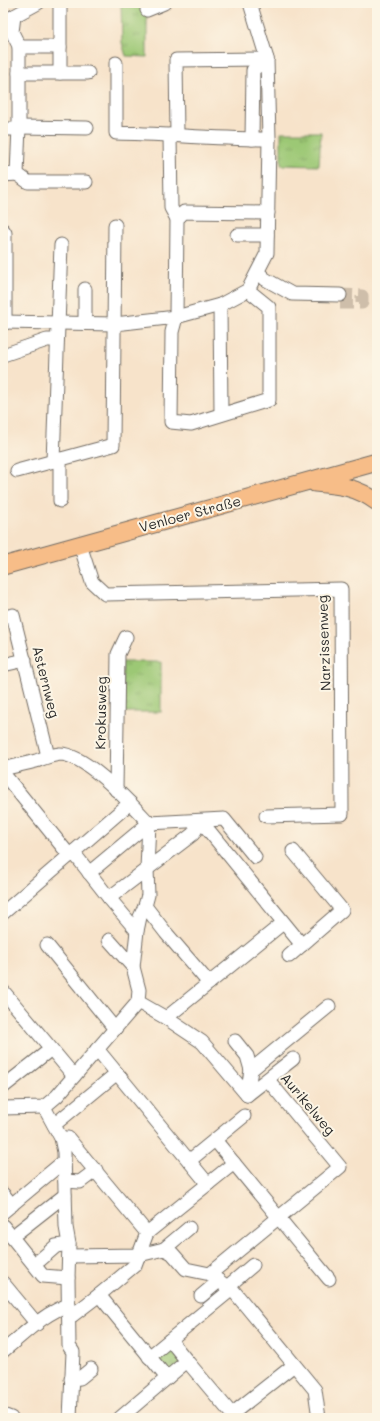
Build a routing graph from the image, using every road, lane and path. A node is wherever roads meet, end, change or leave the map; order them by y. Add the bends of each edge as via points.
1 (38, 3) edge
2 (60, 3) edge
3 (164, 3) edge
4 (250, 3) edge
5 (147, 10) dead end
6 (9, 19) edge
7 (19, 46) junction
8 (60, 47) junction
9 (267, 58) junction
10 (116, 63) dead end
11 (19, 73) junction
12 (60, 73) junction
13 (88, 73) dead end
14 (19, 128) junction
15 (87, 128) dead end
16 (3, 129) edge
17 (173, 135) junction
18 (252, 139) junction
19 (270, 139) junction
20 (17, 174) junction
21 (3, 175) edge
22 (86, 182) dead end
23 (268, 212) junction
24 (177, 219) junction
25 (115, 225) dead end
26 (3, 230) edge
27 (237, 235) dead end
28 (267, 235) junction
29 (61, 245) dead end
30 (262, 276) junction
31 (85, 289) dead end
32 (248, 290) junction
33 (340, 299) tunnel mouth
34 (220, 305) junction
35 (176, 317) junction
36 (4, 323) edge
37 (57, 323) junction
38 (85, 323) junction
39 (115, 324) junction
40 (57, 340) junction
41 (3, 355) edge
42 (221, 414) junction
43 (56, 460) junction
44 (377, 462) edge
45 (17, 471) dead end
46 (307, 482) junction
47 (60, 501) dead end
48 (377, 502) edge
49 (80, 545) junction
50 (3, 566) edge
51 (8, 616) edge
52 (126, 637) dead end
53 (25, 660) junction
54 (3, 665) edge
55 (48, 756) junction
56 (3, 769) edge
57 (3, 773) edge
58 (116, 790) junction
59 (130, 803) junction
60 (266, 816) dead end
61 (201, 820) junction
62 (149, 823) junction
63 (293, 851) dead end
64 (72, 854) junction
65 (255, 857) dead end
66 (146, 869) junction
67 (89, 873) junction
68 (109, 898) junction
69 (146, 906) junction
70 (5, 908) edge
71 (283, 923) junction
72 (137, 931) junction
73 (109, 940) dead end
74 (47, 945) dead end
75 (302, 945) junction
76 (289, 956) dead end
77 (133, 967) junction
78 (209, 984) junction
79 (3, 991) edge
80 (138, 1002) junction
81 (329, 1006) dead end
82 (166, 1018) junction
83 (115, 1028) junction
84 (234, 1041) dead end
85 (51, 1049) junction
86 (97, 1049) junction
87 (293, 1059) dead end
88 (251, 1070) junction
89 (117, 1073) junction
90 (74, 1076) junction
91 (268, 1080) junction
92 (3, 1087) edge
93 (247, 1095) junction
94 (44, 1107) junction
95 (3, 1108) edge
96 (244, 1116) dead end
97 (54, 1125) junction
98 (62, 1138) junction
99 (214, 1140) junction
100 (190, 1160) junction
101 (63, 1162) junction
102 (234, 1163) junction
103 (96, 1170) junction
104 (65, 1181) junction
105 (208, 1184) junction
106 (3, 1194) edge
107 (65, 1195) junction
108 (8, 1209) edge
109 (279, 1218) junction
110 (3, 1226) edge
111 (189, 1228) dead end
112 (18, 1232) dead end
113 (147, 1233) junction
114 (69, 1250) junction
115 (164, 1250) junction
116 (139, 1256) junction
117 (40, 1260) dead end
118 (253, 1265) dead end
119 (68, 1278) junction
120 (329, 1279) dead end
121 (3, 1283) edge
122 (222, 1283) junction
123 (99, 1295) junction
124 (201, 1296) dead end
125 (69, 1312) junction
126 (37, 1324) junction
127 (170, 1340) junction
128 (3, 1351) edge
129 (149, 1357) junction
130 (187, 1361) junction
131 (294, 1365) junction
132 (91, 1369) dead end
133 (168, 1378) junction
134 (71, 1379) junction
135 (3, 1415) edge
136 (234, 1416) edge
137 (11, 1418) edge
138 (70, 1418) edge
139 (120, 1418) edge
140 (319, 1418) edge

1 - 6 street
2 - 8 street
3 - 5 street
4 - 9 street
6 - 7 street
7 - 8 street
7 - 11 street
8 - 12 street
9 - 17 street via 176,60
9 - 18 street via 253,70
9 - 19 street
10 - 17 street via 116,133
11 - 12 street
11 - 14 street
12 - 13 street
14 - 15 street
14 - 16 street
14 - 20 street
17 - 18 street
17 - 24 street via 171,208
18 - 19 street
19 - 23 street
20 - 21 street
20 - 22 street via 28,182
23 - 24 street via 184,212
23 - 28 street
24 - 35 street
25 - 39 street
26 - 36 street
27 - 28 street
28 - 30 street via 267,253
29 - 37 street
30 - 32 street
30 - 33 street via 283,298 293,301
31 - 38 street
32 - 34 street
32 - 42 street via 269,306 269,400
34 - 35 street
34 - 42 street
35 - 39 street
35 - 42 street via 172,332 171,422 191,424
36 - 37 street
37 - 38 street
37 - 40 street
38 - 39 street
39 - 43 street via 113,445
40 - 41 street via 47,340
40 - 43 street
43 - 45 street
43 - 47 street
44 - 46 main road, Venloer Straße
46 - 48 main road via 352,488
46 - 49 main road, Venloer Straße
49 - 50 main road, Venloer Straße
49 - 60 street, Narzissenweg via 92,582 105,594 341,589 342,814
51 - 53 street, Asternweg
52 - 58 street, Krokusweg via 118,654
53 - 54 street
53 - 55 street, Asternweg
55 - 56 street
55 - 58 street via 61,754 76,758
57 - 64 street
58 - 59 street
59 - 62 street
59 - 64 street
61 - 62 street
61 - 65 street via 224,819
61 - 66 street via 193,834
61 - 71 street
62 - 66 street
62 - 67 street
63 - 75 street via 342,910
64 - 67 street
64 - 70 street
66 - 68 street
66 - 69 street
67 - 68 street
68 - 72 street
69 - 72 street
69 - 78 street
71 - 75 street
71 - 78 street
72 - 77 street
73 - 77 street
74 - 83 street
75 - 76 street
77 - 80 street via 139,990
78 - 82 street
79 - 85 street
80 - 82 street
80 - 83 street
81 - 88 street
82 - 93 street via 202,1042
83 - 86 street
84 - 88 street via 247,1056
85 - 90 street
85 - 92 street
86 - 89 street
86 - 90 street
87 - 91 street
88 - 93 street
89 - 97 street
89 - 100 street
90 - 94 street
91 - 93 street, Aurikelweg
91 - 109 street, Aurikelweg via 340,1167
94 - 95 street
94 - 97 street
96 - 99 street
97 - 98 street
98 - 101 street
98 - 103 street via 68,1138
99 - 100 street
99 - 102 street
100 - 105 street
101 - 104 street
101 - 108 street
102 - 105 street
102 - 109 street
103 - 104 street via 80,1182
103 - 113 street
104 - 107 street
105 - 113 street
106 - 108 street
107 - 112 street
107 - 114 street
109 - 120 street
109 - 122 street, Aurikelweg
110 - 119 street via 43,1276
111 - 115 street
113 - 116 street
114 - 116 street
114 - 117 street via 56,1246
114 - 119 street
115 - 116 street
115 - 122 street via 172,1253 186,1269
116 - 123 street via 135,1266
118 - 122 street
119 - 125 street
121 - 126 street
122 - 124 street
122 - 127 street
122 - 131 street
123 - 125 street
123 - 129 street
125 - 126 street via 59,1308
125 - 134 street via 69,1346 73,1352
126 - 128 street
127 - 129 street
127 - 130 street
129 - 133 street
130 - 133 street
130 - 136 street
131 - 136 street
131 - 140 street via 315,1390
132 - 134 street via 80,1378
133 - 139 street
134 - 138 street
135 - 137 street

